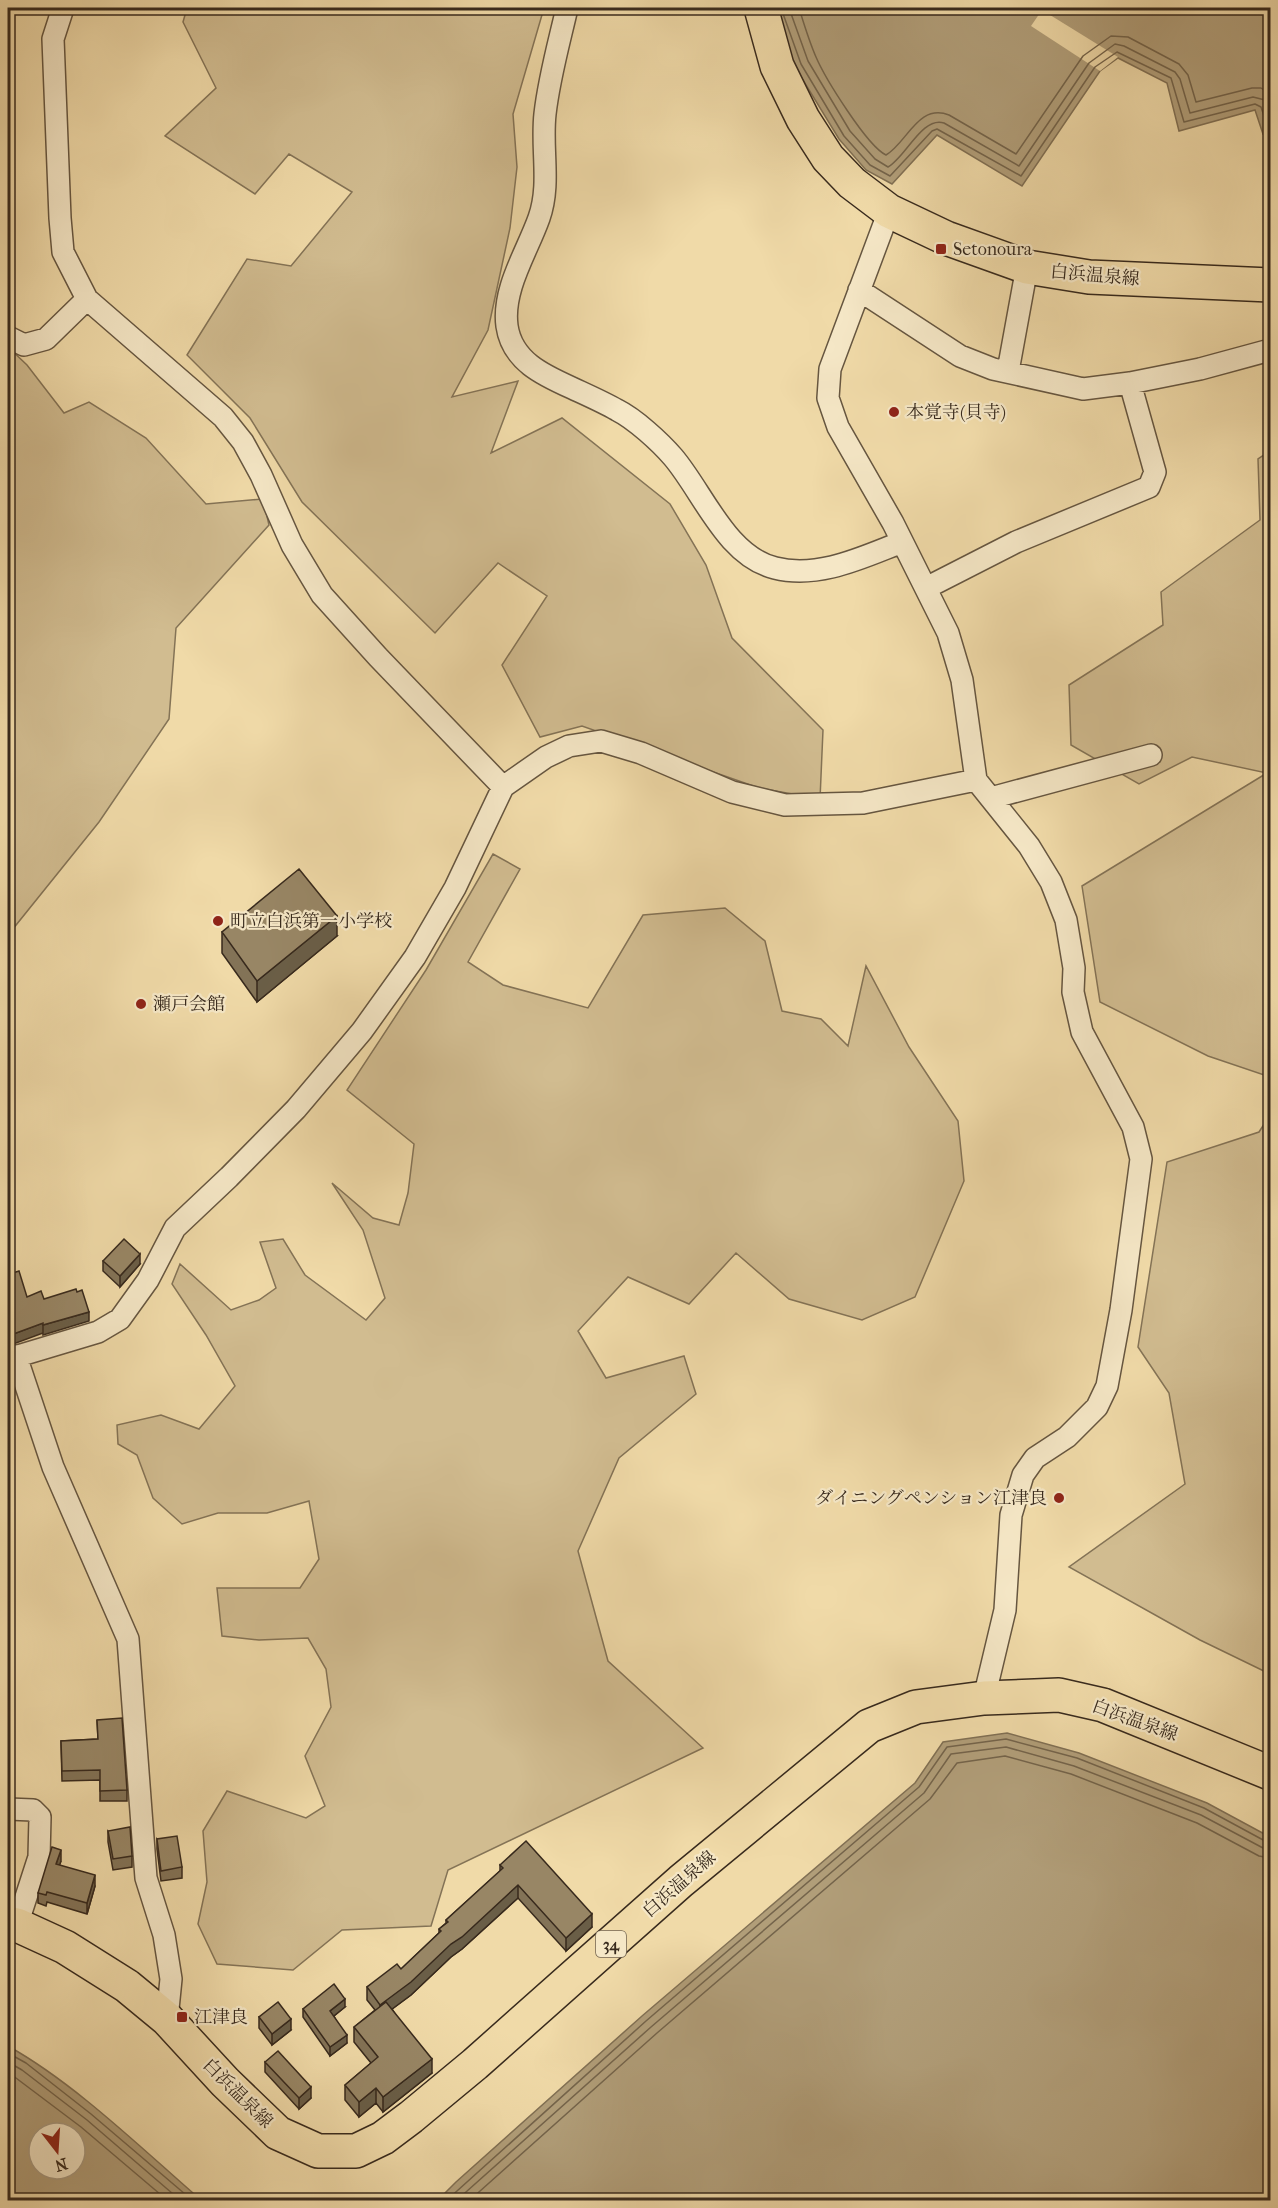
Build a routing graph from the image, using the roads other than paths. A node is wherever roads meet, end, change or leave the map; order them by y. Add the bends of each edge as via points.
1 (63, 8) edge
2 (567, 8) edge
3 (761, 8) edge
4 (889, 211) junction
5 (1027, 267) junction
6 (1270, 285) edge
7 (859, 290) junction
8 (87, 300) junction
9 (8, 337) edge
10 (1270, 350) edge
11 (1008, 371) junction
12 (1130, 383) junction
13 (902, 542) junction
14 (926, 588) junction
15 (1151, 755) dead end
16 (976, 780) junction
17 (503, 787) junction
18 (991, 798) junction
19 (12, 1358) edge
20 (984, 1698) junction
21 (1270, 1773) edge
22 (8, 1809) edge
23 (12, 1924) edge
24 (167, 2019) junction

1 - 8 street via 53,39 60,218 63,252
2 - 13 street via 545,116 546,180 540,216 508,301 507,327 518,356 543,375 620,411 651,436 672,456 732,540 748,555 775,568 809,570 843,564
3 - 4 main road, 白浜温泉線 via 777,66 803,119 828,158 852,183
4 - 5 main road, 白浜温泉線 via 946,238
4 - 7 street
5 - 6 main road, 白浜温泉線 via 1089,277
5 - 11 street
7 - 11 street via 960,356
7 - 13 street via 830,369 828,398 838,427
8 - 9 street via 46,339 24,345
8 - 17 street via 223,417 243,442 292,545 322,594
10 - 12 street
11 - 12 street via 1083,390
12 - 14 street via 1155,472 1149,487 1016,542
13 - 14 street
14 - 16 street via 948,633 962,680
15 - 18 street
16 - 17 street via 863,803 785,805 732,792 641,753 601,741 568,746
16 - 18 street
17 - 19 street via 466,867 415,957 362,1031 296,1109 175,1228 148,1280 120,1319 99,1332
18 - 20 street via 1029,846 1051,882 1066,920 1082,1032 1133,1127 1141,1159 1107,1386 1097,1407 1067,1437 1035,1458 1023,1474 1011,1515 1005,1610
19 - 24 street via 53,1467 128,1639 146,1878 164,1935 171,1979
20 - 21 main road, 白浜温泉線 / 34 via 1059,1695 1103,1705
20 - 24 main road, 白浜温泉線 / 34 via 916,1707 869,1726 681,1881 475,2064 383,2138 356,2151 318,2151 278,2133
22 - 23 street via 33,1810 40,1818 39,1857
23 - 24 main road, 白浜温泉線 / 34 via 65,1947 127,1986

